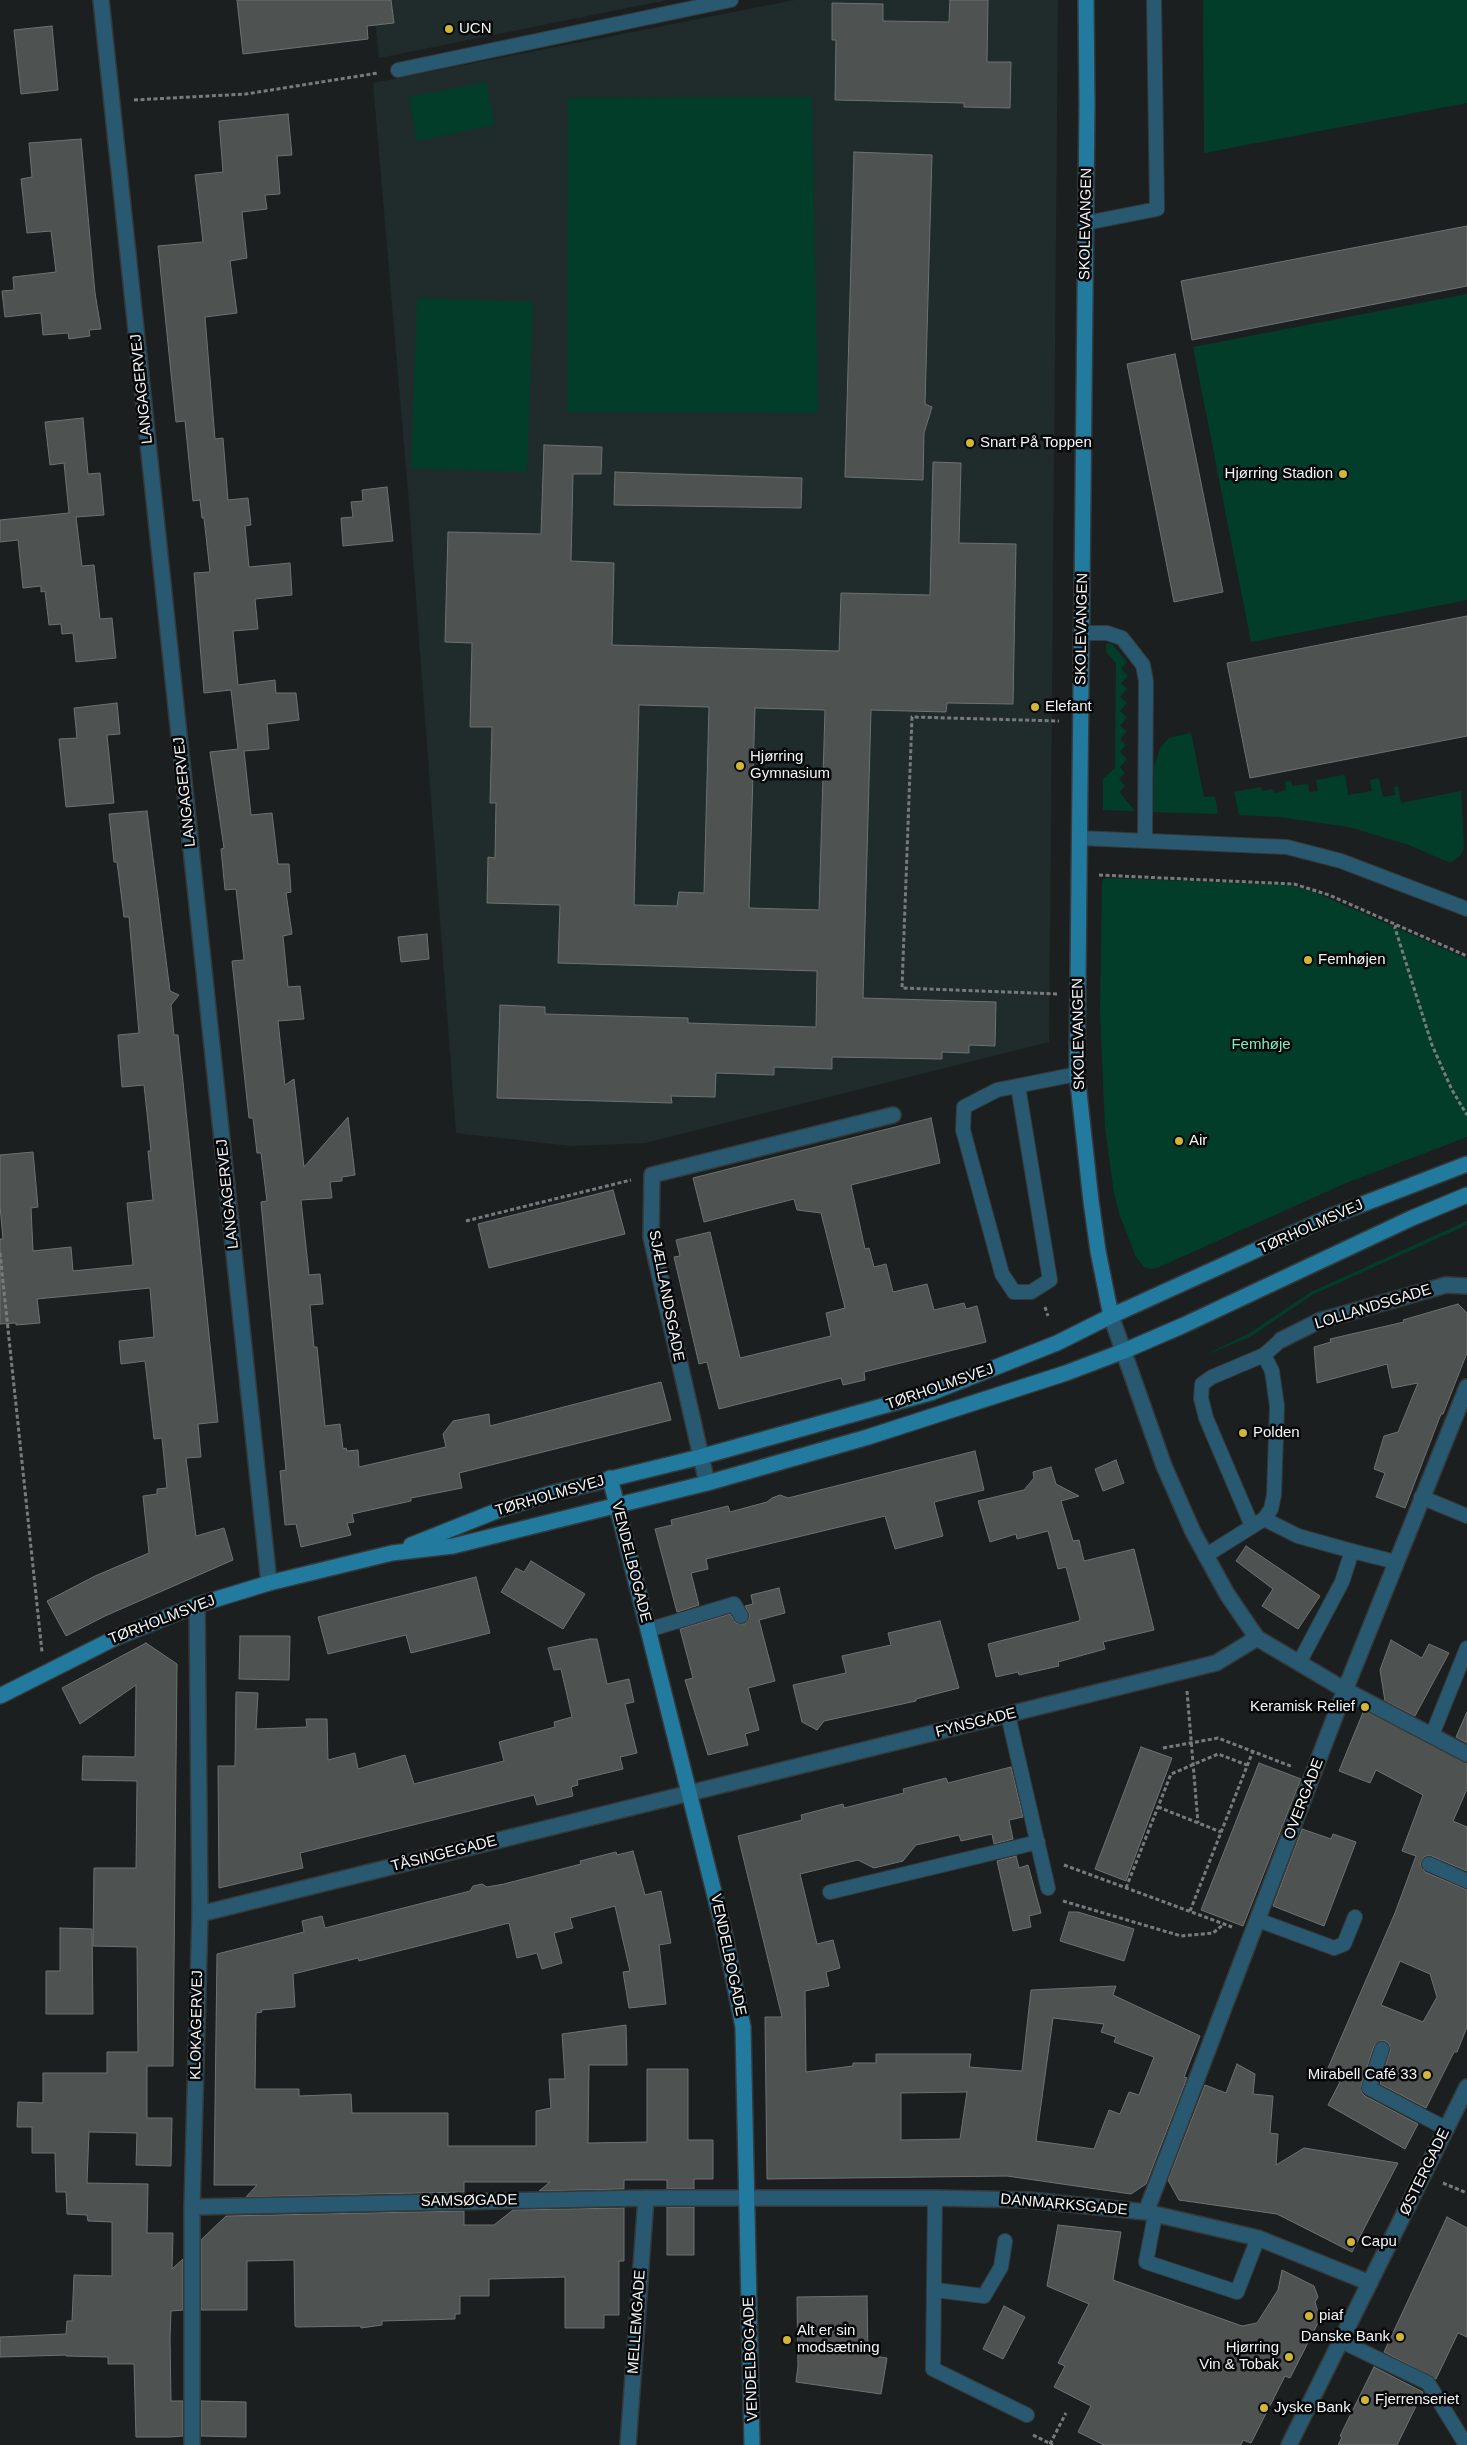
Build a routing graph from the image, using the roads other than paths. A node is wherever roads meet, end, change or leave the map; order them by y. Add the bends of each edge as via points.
1 (101, 0) edge
2 (731, 0) edge
3 (1086, 0) edge
4 (1154, 0) edge
5 (398, 70) road end
6 (1086, 223) junction
7 (1081, 633) junction
8 (1079, 838) junction
9 (1145, 841) junction
10 (1467, 908) edge
11 (1077, 1074) junction
12 (1018, 1086) junction
13 (893, 1115) dead end
14 (1467, 1164) edge
15 (1467, 1195) edge
16 (1467, 1286) edge
17 (1111, 1316) junction
18 (1281, 1340) joint
19 (1124, 1351) junction
20 (1264, 1355) junction
21 (1467, 1387) edge
22 (700, 1457) junction
23 (610, 1478) junction
24 (707, 1483) junction
25 (1422, 1498) junction
26 (617, 1505) junction
27 (1467, 1516) edge
28 (1264, 1518) junction
29 (1252, 1526) junction
30 (1352, 1551) junction
31 (392, 1553) junction
32 (1205, 1556) junction
33 (1396, 1562) junction
34 (270, 1583) junction
35 (197, 1604) junction
36 (741, 1616) dead end
37 (648, 1630) junction
38 (1257, 1638) junction
39 (1467, 1648) edge
40 (1299, 1663) junction
41 (1345, 1690) junction
42 (0, 1696) edge
43 (1008, 1715) junction
44 (1432, 1735) junction
45 (1467, 1754) edge
46 (689, 1794) junction
47 (1038, 1842) junction
48 (1429, 1864) dead end
49 (1467, 1880) edge
50 (1048, 1888) road end
51 (830, 1892) dead end
52 (200, 1914) junction
53 (1354, 1917) dead end
54 (1258, 1920) junction
55 (1382, 2049) dead end
56 (1467, 2087) edge
57 (1447, 2129) junction
58 (646, 2198) junction
59 (746, 2198) junction
60 (935, 2198) junction
61 (192, 2207) junction
62 (1151, 2214) junction
63 (1258, 2238) junction
64 (1005, 2241) dead end
65 (1370, 2283) junction
66 (934, 2290) junction
67 (1341, 2341) junction
68 (1027, 2414) dead end
69 (192, 2445) edge
70 (628, 2445) edge
71 (752, 2445) edge
72 (1289, 2445) edge
73 (1466, 2445) edge

1 - 34 street, LANGAGERVEJ
2 - 5 lane
3 - 6 street, SKOLEVANGEN
4 - 6 lane via 1157,209
6 - 7 street, SKOLEVANGEN
7 - 8 street, SKOLEVANGEN
7 - 9 lane via 1107,633 1122,638 1143,665 1146,680
8 - 9 lane
8 - 11 street, SKOLEVANGEN
9 - 10 lane via 1287,847 1341,861
11 - 12 lane
11 - 17 street, SKOLEVANGEN via 1092,1210
12 - 12 lane via 997,1090 964,1107 963,1130 1002,1274 1014,1292 1031,1292 1050,1280
13 - 22 street, SJÆLLANDSGADE via 652,1175 651,1237
14 - 17 street, TØRHOLMSVEJ via 1329,1217
15 - 19 street, TØRHOLMSVEJ
16 - 18 street, LOLLANDSGADE via 1446,1285 1328,1319
17 - 19 street
17 - 22 street, TØRHOLMSVEJ via 1057,1343 933,1392
18 - 20 lane
19 - 24 street, TØRHOLMSVEJ via 913,1423
19 - 32 street via 1164,1466
20 - 28 lane via 1272,1371 1277,1406 1274,1495 1271,1509
20 - 29 lane via 1212,1377 1202,1384 1201,1398 1206,1418
21 - 25 street, OVERGADE
22 - 23 street, TØRHOLMSVEJ
22 - 24 street, SJÆLLANDSGADE
23 - 26 street, VENDELBOGADE
23 - 31 street, TØRHOLMSVEJ via 499,1510
24 - 26 street, TØRHOLMSVEJ
25 - 27 lane
25 - 33 street, OVERGADE
26 - 31 street, TØRHOLMSVEJ via 453,1546
26 - 37 street, VENDELBOGADE
28 - 29 lane
28 - 30 lane via 1298,1536
29 - 32 lane
30 - 33 lane
30 - 40 lane via 1342,1582
31 - 34 street, TØRHOLMSVEJ
32 - 38 street
33 - 41 street, OVERGADE
34 - 35 street, TØRHOLMSVEJ
35 - 42 street, TØRHOLMSVEJ via 114,1638
35 - 52 street, KLOKAGERVEJ
36 - 37 lane via 734,1604
37 - 46 street, VENDELBOGADE
38 - 40 street
38 - 43 street, FYNSGADE via 1216,1662
39 - 44 lane
40 - 41 street
41 - 44 street
41 - 54 street, OVERGADE
43 - 46 street, FYNSGADE
43 - 47 lane
44 - 45 street
46 - 52 street, TÅSINGEGADE
46 - 59 street, VENDELBOGADE via 725,1936 743,2027
47 - 50 lane
47 - 51 lane
48 - 49 lane
52 - 61 street, KLOKAGERVEJ
53 - 54 lane via 1344,1944 1334,1948
54 - 62 street, OVERGADE
55 - 57 lane via 1369,2088
56 - 57 street, ØSTERGADE
57 - 65 street, ØSTERGADE
58 - 59 street, SAMSØGADE
58 - 61 street, SAMSØGADE
58 - 70 street, MELLEMGADE
59 - 60 street, DANMARKSGADE
59 - 71 street, VENDELBOGADE
60 - 62 street, DANMARKSGADE via 1028,2200
60 - 66 lane
61 - 69 street, KLOKAGERVEJ
62 - 63 street, DANMARKSGADE
62 - 63 lane via 1146,2262 1237,2292
63 - 65 street, DANMARKSGADE
64 - 66 lane via 1002,2267 984,2296
65 - 67 street, ØSTERGADE
66 - 68 lane via 933,2369
67 - 72 street, ØSTERGADE
67 - 73 lane via 1428,2383

